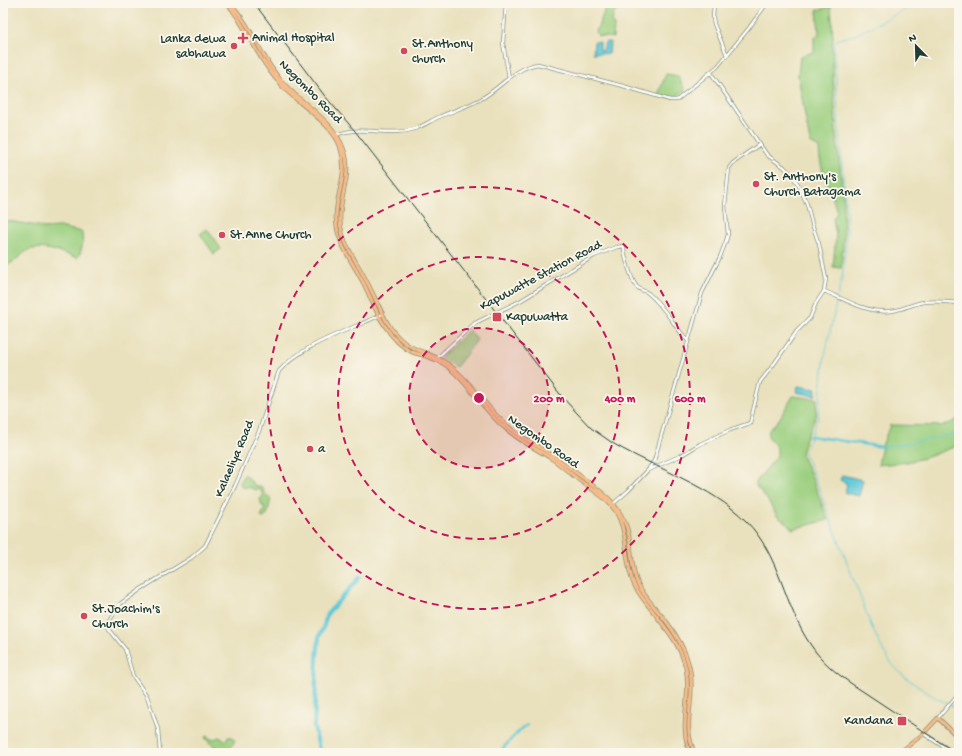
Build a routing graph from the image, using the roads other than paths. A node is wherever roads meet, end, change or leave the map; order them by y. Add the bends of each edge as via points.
1 (227, 3) edge
2 (230, 3) edge
3 (506, 3) edge
4 (714, 3) edge
5 (767, 3) edge
6 (727, 55) junction
7 (711, 73) junction
8 (509, 78) junction
9 (335, 134) junction
10 (760, 144) junction
11 (824, 291) junction
12 (959, 303) edge
13 (381, 315) junction
14 (688, 341) junction
15 (437, 359) junction
16 (648, 470) junction
17 (613, 504) junction
18 (959, 692) edge
19 (689, 705) junction
20 (938, 718) junction
21 (924, 734) junction
22 (959, 738) edge
23 (160, 753) edge
24 (690, 753) edge
25 (694, 753) edge
26 (899, 753) edge
27 (953, 753) edge

1 - 9 main road, Negombo Road via 272,74
2 - 9 main road, Negombo Road via 244,20 274,72 327,122
3 - 8 street via 503,42
4 - 6 street via 714,24
5 - 6 street
6 - 7 street
7 - 8 street via 674,100 538,64 527,67
7 - 10 street
8 - 9 street via 482,98 411,130
9 - 13 main road, Negombo Road via 345,151 348,168 340,216 342,233
10 - 11 street via 767,155 792,175 807,204 822,255 826,279
10 - 14 street via 728,168 725,206 728,234 702,293
11 - 12 street via 870,310 880,311 895,311 918,303
11 - 16 street via 810,318 797,331 760,382 750,423 730,430
13 - 15 main road, Negombo Road via 403,341
13 - 23 street, Kalaeliya Road via 298,354 279,371 259,431 205,546 191,558 120,604 107,623 124,649 133,676 146,696 158,728
14 - 15 street, Kapuwatte Station Road via 647,292 634,283 623,252 624,246 594,256 520,301 475,323
14 - 16 street via 654,461
15 - 17 main road, Negombo Road via 450,365 505,424 566,464
15 - 19 main road, Negombo Road via 448,367 504,428 551,458 598,493 615,510 625,535 627,562 633,584 670,633 682,656 687,671
16 - 17 street
17 - 19 main road, Negombo Road via 628,530 632,565 639,586 674,632 685,653 691,672 692,690
18 - 20 street
19 - 24 main road, Negombo Road via 684,731
19 - 25 main road, Negombo Road via 688,730
20 - 21 main road
20 - 22 main road
21 - 26 main road
21 - 27 street

